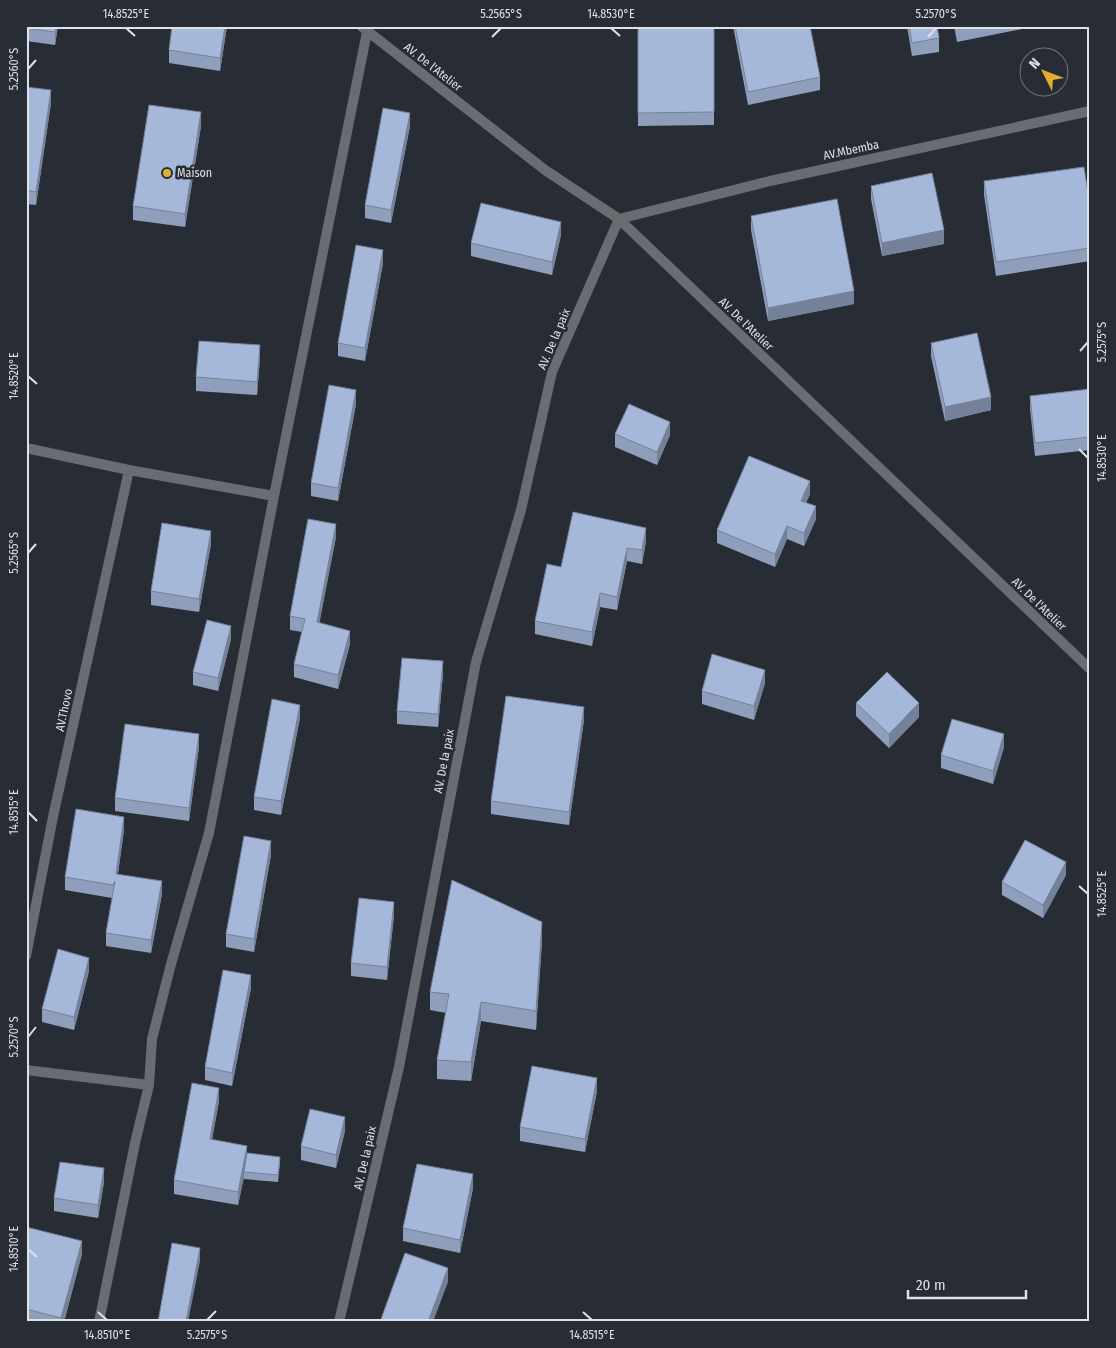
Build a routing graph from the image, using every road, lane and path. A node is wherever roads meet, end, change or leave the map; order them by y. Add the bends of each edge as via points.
1 (364, 29) edge
2 (1090, 111) edge
3 (619, 219) junction
4 (26, 448) edge
5 (129, 470) junction
6 (274, 496) junction
7 (1090, 669) edge
8 (26, 956) edge
9 (26, 1070) edge
10 (149, 1085) junction
11 (99, 1322) edge
12 (339, 1322) edge

1 - 3 street, AV. De l'Atelier via 545,170
1 - 6 street
2 - 3 street, AV.Mbemba via 770,181
3 - 7 street, AV. De l'Atelier
3 - 12 street, AV. De la paix via 552,372 521,510 476,662 399,1067
4 - 5 street
5 - 6 street
5 - 8 street, AV.Thovo
6 - 10 street via 209,833 152,1039
9 - 10 street
10 - 11 street

